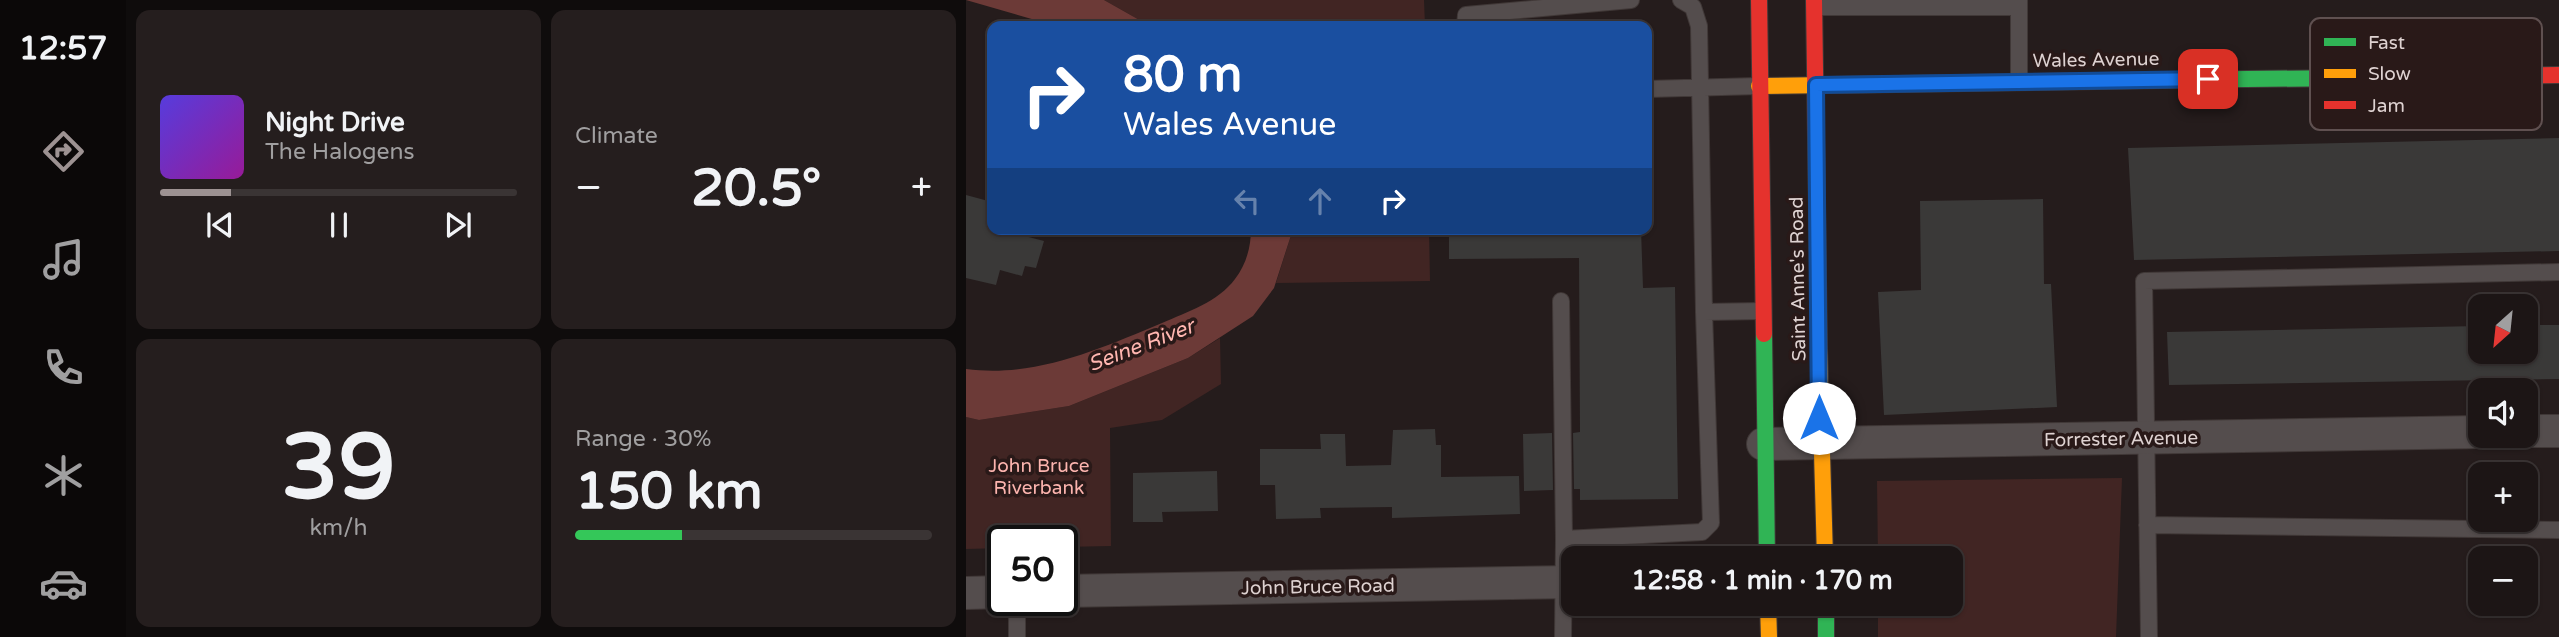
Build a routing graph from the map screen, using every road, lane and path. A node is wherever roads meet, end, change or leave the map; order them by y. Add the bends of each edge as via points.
1 (1631, 0) edge
2 (1681, 0) edge
3 (1759, 0) edge
4 (1815, 4) edge
5 (2019, 4) edge
6 (1465, 21) edge
7 (2310, 78) edge
8 (2019, 81) junction
9 (1816, 85) junction
10 (1759, 86) junction
11 (1698, 87) junction
12 (1652, 89) edge
13 (2559, 272) edge
14 (1561, 301) dead end
15 (1704, 312) junction
16 (1762, 312) junction
17 (2538, 431) edge
18 (2559, 431) edge
19 (2468, 432) edge
20 (2145, 438) junction
21 (1820, 443) junction
22 (1763, 444) junction
23 (2147, 525) junction
24 (2559, 530) edge
25 (1564, 539) junction
26 (1565, 546) edge
27 (1767, 546) edge
28 (1824, 546) edge
29 (1561, 582) edge
30 (1078, 591) edge
31 (987, 592) edge
32 (966, 593) edge
33 (1017, 616) edge
34 (1565, 616) edge
35 (1768, 616) edge
36 (1826, 616) edge
37 (1017, 637) edge
38 (1563, 637) edge
39 (1769, 637) edge
40 (1826, 637) edge
41 (2149, 637) edge

1 - 6 lane via 1466,15
2 - 11 lane via 1693,7 1699,26
3 - 10 main road, Saint Anne's Road
4 - 5 lane
4 - 9 main road, Saint Anne's Road
5 - 8 lane
7 - 8 main road, Wales Avenue
8 - 9 main road, Wales Avenue
9 - 10 main road, Wales Avenue
9 - 21 main road, Saint Anne's Road
10 - 11 lane
10 - 16 main road, Saint Anne's Road
11 - 12 lane
11 - 15 lane
13 - 20 lane via 2144,281
14 - 25 lane
15 - 16 lane
15 - 25 lane via 1711,523 1702,532
16 - 22 main road, Saint Anne's Road
17 - 18 street
19 - 20 street, Forrester Avenue
20 - 21 street, Forrester Avenue
20 - 23 lane
21 - 22 street, Forrester Avenue
21 - 28 main road, Saint Anne's Road
22 - 27 main road, Saint Anne's Road
23 - 24 lane
23 - 41 lane
25 - 26 lane
29 - 30 street, John Bruce Road
31 - 32 street
33 - 37 lane
34 - 38 lane
35 - 39 main road
36 - 40 main road

